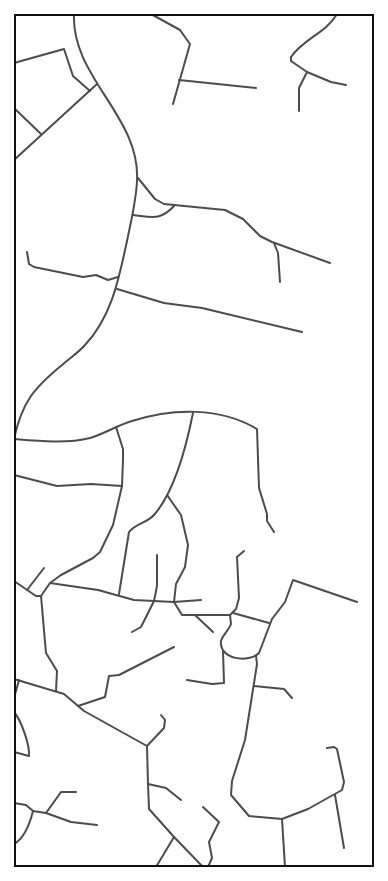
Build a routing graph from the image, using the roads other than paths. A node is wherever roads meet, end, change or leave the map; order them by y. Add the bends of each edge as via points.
1 (74, 14) edge
2 (151, 14) edge
3 (337, 14) edge
4 (14, 63) edge
5 (307, 72) junction
6 (179, 80) junction
7 (98, 84) junction
8 (346, 85) dead end
9 (256, 88) dead end
10 (90, 91) junction
11 (172, 104) dead end
12 (14, 108) edge
13 (299, 111) dead end
14 (41, 135) junction
15 (14, 160) edge
16 (138, 178) junction
17 (175, 205) junction
18 (133, 215) junction
19 (274, 243) junction
20 (27, 252) dead end
21 (330, 263) dead end
22 (119, 277) junction
23 (280, 282) dead end
24 (117, 289) junction
25 (302, 332) dead end
26 (194, 412) junction
27 (116, 426) junction
28 (14, 439) edge
29 (14, 475) edge
30 (122, 486) junction
31 (167, 494) junction
32 (274, 532) dead end
33 (244, 551) dead end
34 (157, 555) dead end
35 (44, 568) dead end
36 (14, 581) edge
37 (50, 583) junction
38 (27, 590) junction
39 (119, 594) junction
40 (42, 596) junction
41 (201, 600) dead end
42 (154, 601) junction
43 (174, 602) junction
44 (357, 602) dead end
45 (233, 613) junction
46 (195, 615) junction
47 (230, 615) junction
48 (270, 623) junction
49 (132, 632) dead end
50 (213, 632) dead end
51 (174, 647) dead end
52 (223, 649) junction
53 (256, 656) junction
54 (14, 679) edge
55 (19, 680) junction
56 (187, 680) dead end
57 (254, 685) junction
58 (56, 691) junction
59 (14, 698) edge
60 (292, 698) dead end
61 (78, 706) junction
62 (14, 712) edge
63 (161, 715) dead end
64 (148, 746) junction
65 (327, 748) dead end
66 (14, 752) edge
67 (148, 784) junction
68 (76, 792) dead end
69 (335, 794) junction
70 (181, 800) dead end
71 (14, 803) edge
72 (203, 807) dead end
73 (33, 811) junction
74 (46, 813) junction
75 (282, 819) junction
76 (97, 825) dead end
77 (174, 837) junction
78 (14, 844) edge
79 (344, 848) dead end
80 (73, 867) edge
81 (82, 867) edge
82 (156, 867) edge
83 (203, 867) edge
84 (208, 867) edge
85 (285, 867) edge

1 - 7 street via 76,39
2 - 6 street via 180,30 190,44
3 - 5 street via 290,57
4 - 10 street via 64,49 73,76
5 - 8 street
5 - 13 street via 299,88
6 - 9 street
6 - 11 street
7 - 10 street
7 - 16 street via 128,134
10 - 14 street
12 - 14 street
14 - 15 street
16 - 17 street via 155,199
16 - 18 street
17 - 18 street via 160,218
17 - 19 street via 232,213
18 - 22 street
19 - 21 street
19 - 23 street
20 - 22 street via 29,264 34,267 84,277 96,275 108,280
22 - 24 street
24 - 25 street via 164,303 202,308
24 - 28 street via 103,322 84,346 26,400
26 - 27 street via 166,412
26 - 31 street
26 - 32 street via 224,414 257,429 259,488 267,521
27 - 28 street via 90,438
27 - 30 street via 123,449
29 - 30 street via 57,486
30 - 37 street via 113,525 100,552
31 - 39 street via 150,520 129,532
31 - 43 street via 182,517 188,545
33 - 45 street via 238,557 240,598
34 - 42 street
35 - 38 street
36 - 38 street
37 - 39 street
37 - 40 street
38 - 40 street
39 - 42 street via 134,600
40 - 58 street via 46,653 57,671
41 - 43 street
42 - 43 street
42 - 49 street via 141,627
43 - 46 street via 181,614
44 - 48 street via 293,580 285,602
45 - 47 street
45 - 48 street
46 - 47 street
46 - 50 street
47 - 52 street via 231,624 221,641
48 - 53 street
51 - 61 street via 118,675 109,676 104,697
52 - 53 street via 235,658
52 - 56 street via 224,683
53 - 57 street
54 - 55 street
55 - 58 street
55 - 59 street
57 - 60 street via 284,689
57 - 75 street via 231,795 248,816
58 - 61 street
61 - 64 street
62 - 66 street via 20,719 29,756
63 - 64 street via 165,720 164,728
64 - 67 street
65 - 69 street via 337,749 344,782 342,790
67 - 70 street via 166,788
67 - 77 street via 149,809
68 - 74 street via 62,792
69 - 75 street
69 - 79 street
71 - 73 street
72 - 84 street via 219,822 209,842 212,858
73 - 74 street
73 - 78 street via 24,835
74 - 76 street via 71,822
75 - 85 street
77 - 82 street
77 - 83 street
80 - 81 street

